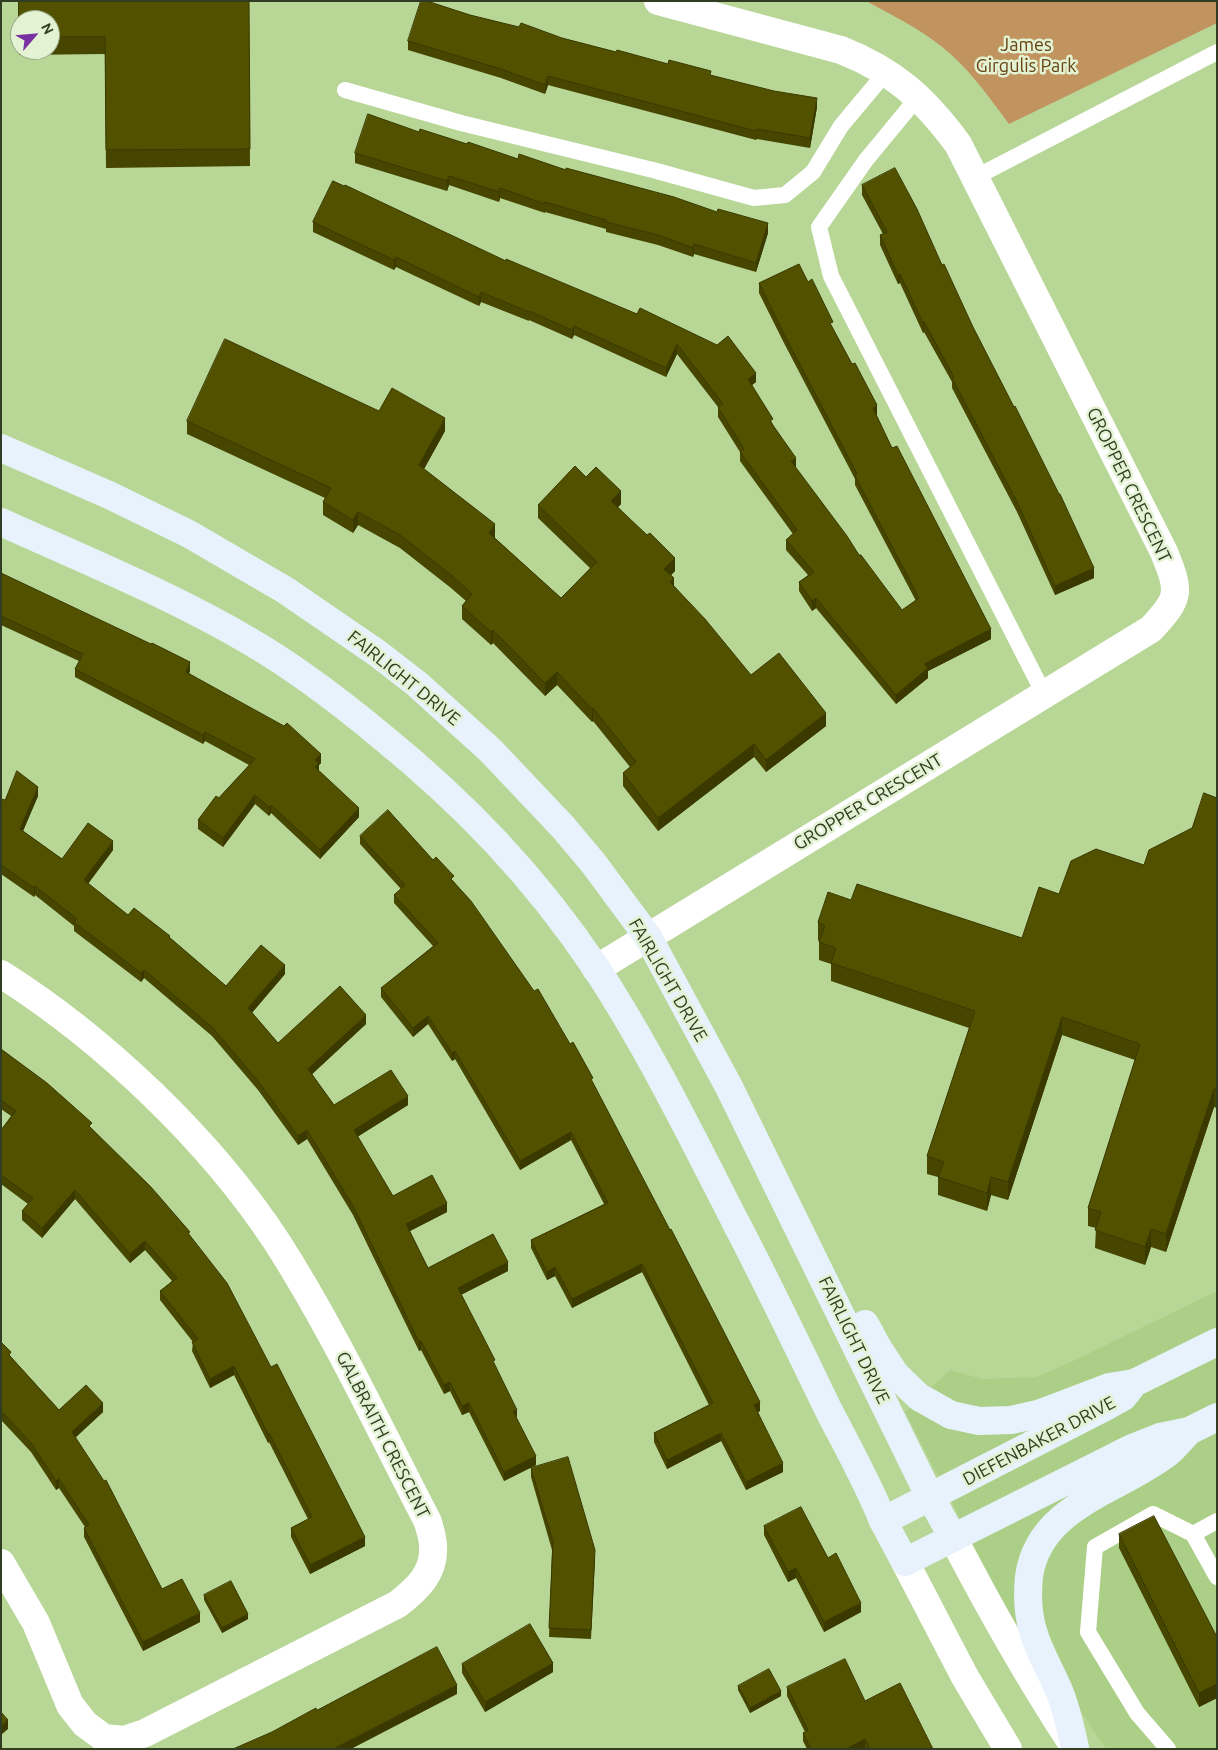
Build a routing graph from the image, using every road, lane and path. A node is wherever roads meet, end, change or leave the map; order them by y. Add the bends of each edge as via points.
1 (658, 1) edge
2 (1217, 52) edge
3 (887, 71) junction
4 (345, 90) dead end
5 (918, 97) junction
6 (974, 178) junction
7 (1, 448) edge
8 (1, 522) edge
9 (1044, 694) junction
10 (648, 937) junction
11 (596, 969) junction
12 (1, 974) edge
13 (819, 1269) junction
14 (1217, 1342) edge
15 (1134, 1383) junction
16 (1217, 1417) edge
17 (1189, 1431) junction
18 (931, 1497) junction
19 (883, 1521) junction
20 (1217, 1521) edge
21 (1193, 1534) junction
22 (953, 1538) junction
23 (905, 1562) junction
24 (1, 1563) edge
25 (1217, 1577) edge
26 (1075, 1748) edge
27 (1008, 1749) edge
28 (1168, 1749) edge

1 - 3 street, GROPPER CRESCENT via 842,50
2 - 6 lane
3 - 4 lane via 841,126 813,172 785,195 754,198
3 - 5 street, GROPPER CRESCENT
5 - 6 street, GROPPER CRESCENT via 958,144
5 - 9 lane via 866,160 819,227 831,276
6 - 9 street, GROPPER CRESCENT via 1164,552 1173,573 1176,593 1168,611 1151,629
7 - 10 main road, FAIRLIGHT DRIVE via 189,534 285,590 378,653 454,716 528,789 594,864
8 - 11 main road via 186,606 254,644 331,696 432,779 510,856 542,893
9 - 10 street, GROPPER CRESCENT
10 - 11 street, GROPPER CRESCENT
10 - 13 main road, FAIRLIGHT DRIVE via 729,1087
11 - 19 main road via 697,1148
12 - 24 street, GALBRAITH CRESCENT via 59,1015 141,1083 180,1122 243,1196 276,1241 324,1320 428,1522 433,1546 431,1568 418,1588 398,1604 145,1733 124,1740 104,1738 85,1724 70,1705 36,1623
13 - 15 main road via 861,1317 895,1374 920,1397 951,1415 979,1421 1011,1420 1038,1414 1109,1387
13 - 18 main road, FAIRLIGHT DRIVE
14 - 15 main road, DIEFENBAKER DRIVE
15 - 18 main road, DIEFENBAKER DRIVE via 1123,1397 1106,1407
16 - 17 main road
17 - 22 main road via 1160,1437 1132,1448
17 - 26 main road via 1166,1454 1062,1517 1043,1539 1031,1564 1028,1608 1034,1634 1060,1693
18 - 19 main road, DIEFENBAKER DRIVE
18 - 22 main road, FAIRLIGHT DRIVE
19 - 23 main road
20 - 21 lane
21 - 25 lane
21 - 28 lane via 1152,1514 1095,1548 1088,1632 1137,1713
22 - 23 main road
22 - 26 street, FAIRLIGHT DRIVE via 1039,1694
23 - 27 street via 965,1677

